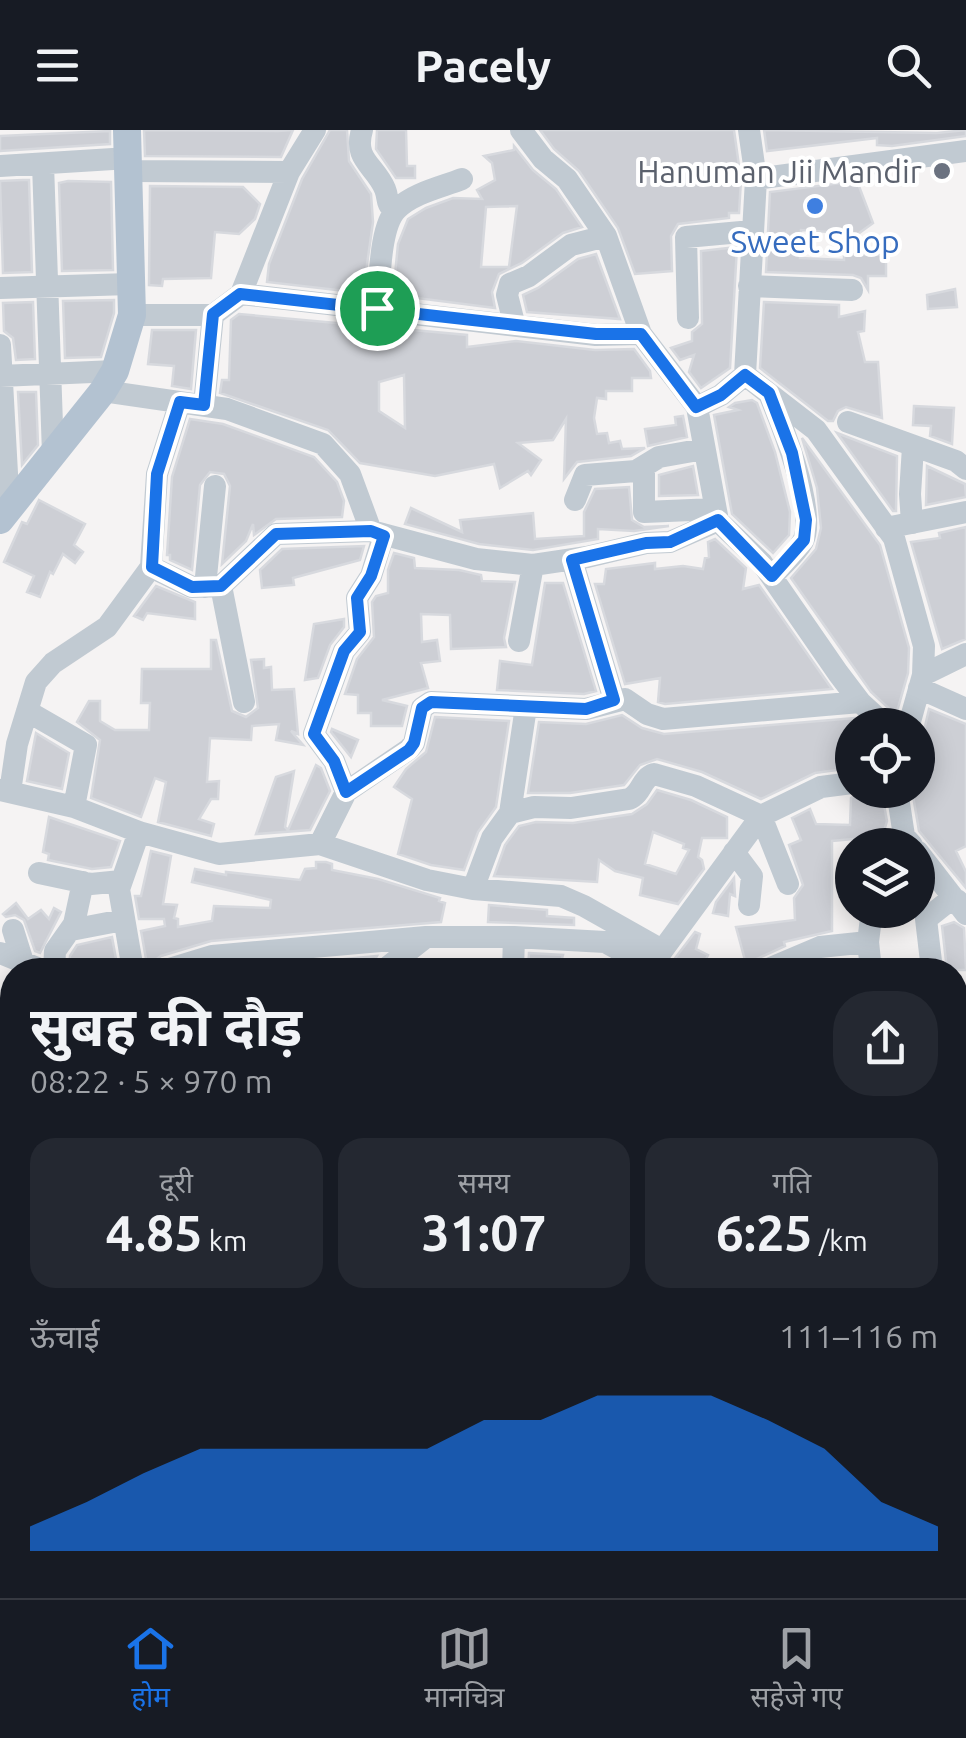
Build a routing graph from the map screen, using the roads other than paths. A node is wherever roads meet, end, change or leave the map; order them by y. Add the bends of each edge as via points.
1 (315, 130) edge
2 (362, 130) edge
3 (522, 130) edge
4 (750, 130) edge
5 (966, 151) edge
6 (129, 153) edge
7 (43, 164) junction
8 (0, 166) edge
9 (289, 172) junction
10 (462, 179) dead end
11 (756, 179) junction
12 (394, 211) junction
13 (752, 232) junction
14 (606, 236) junction
15 (130, 284) junction
16 (749, 286) junction
17 (45, 287) junction
18 (0, 288) edge
19 (852, 290) dead end
20 (240, 294) junction
21 (377, 308) junction
22 (213, 314) junction
23 (132, 315) junction
24 (688, 318) dead end
25 (514, 323) junction
26 (641, 334) junction
27 (0, 345) edge
28 (48, 373) junction
29 (745, 375) junction
30 (1, 376) edge
31 (109, 381) junction
32 (769, 393) junction
33 (192, 404) junction
34 (696, 407) junction
35 (848, 422) dead end
36 (913, 447) junction
37 (704, 449) junction
38 (52, 454) junction
39 (644, 467) junction
40 (966, 470) edge
41 (215, 486) dead end
42 (576, 500) dead end
43 (4, 504) edge
44 (966, 512) edge
45 (717, 515) junction
46 (912, 523) junction
47 (886, 528) junction
48 (377, 534) junction
49 (572, 560) junction
50 (533, 565) junction
51 (152, 567) junction
52 (772, 576) junction
53 (213, 587) junction
54 (519, 641) dead end
55 (966, 654) edge
56 (921, 681) junction
57 (614, 700) junction
58 (244, 702) dead end
59 (860, 702) junction
60 (526, 706) junction
61 (867, 708) edge
62 (914, 708) edge
63 (966, 709) edge
64 (26, 710) junction
65 (835, 785) edge
66 (5, 791) edge
67 (346, 792) junction
68 (74, 807) junction
69 (510, 813) junction
70 (761, 816) junction
71 (140, 832) junction
72 (320, 844) junction
73 (734, 852) junction
74 (39, 873) dead end
75 (935, 877) edge
76 (121, 881) junction
77 (83, 882) junction
78 (788, 884) dead end
79 (473, 889) junction
80 (748, 905) dead end
81 (962, 907) edge
82 (123, 920) junction
83 (870, 928) edge
84 (13, 930) dead end
85 (71, 930) junction
86 (426, 937) junction
87 (514, 937) junction
88 (868, 942) junction
89 (28, 958) edge
90 (56, 958) edge
91 (130, 958) edge
92 (205, 958) edge
93 (399, 958) edge
94 (513, 958) edge
95 (644, 958) edge
96 (649, 958) edge
97 (657, 958) edge
98 (794, 958) edge
99 (869, 958) edge
100 (931, 958) edge

1 - 9 street
2 - 12 street via 361,158
3 - 14 street
4 - 11 street
5 - 11 street
6 - 7 street
6 - 9 street
6 - 15 main road
7 - 8 street
7 - 17 street
9 - 20 street
10 - 12 street
11 - 13 street
12 - 21 street
13 - 16 street
13 - 24 street via 686,237
14 - 25 street via 571,245 510,284
14 - 26 street
15 - 17 street
15 - 23 main road
16 - 19 street
16 - 29 street
17 - 18 street
17 - 28 street
20 - 21 street
20 - 22 street
21 - 25 street
22 - 23 street
22 - 33 street
23 - 31 main road
25 - 26 street
26 - 34 street
27 - 30 street
28 - 30 street
28 - 31 street
28 - 38 street
29 - 32 street
29 - 34 street
30 - 43 street
31 - 33 street
31 - 38 main road
32 - 47 street via 816,430
32 - 52 street via 792,453 806,520 804,540
33 - 48 street via 228,408 323,444 350,474
33 - 51 street via 157,474
34 - 37 street
35 - 36 street
36 - 40 street
36 - 46 street
37 - 39 street via 659,457
37 - 45 street
38 - 43 main road
39 - 42 street via 586,475
39 - 45 street via 644,512
41 - 53 street
44 - 46 street
45 - 49 street via 670,542
45 - 52 street
46 - 47 street
47 - 56 street via 924,646
48 - 50 street via 476,559
48 - 53 street via 276,534
48 - 67 street via 371,576 357,598 360,632 344,651 314,734
49 - 50 street
49 - 57 street
50 - 54 street
51 - 53 street via 192,587
51 - 64 street via 107,627 44,670
52 - 59 street
53 - 58 street
55 - 56 street
56 - 62 street
56 - 63 street
57 - 59 street via 663,719
57 - 60 street via 586,709
59 - 61 street
60 - 67 street via 431,702 422,708 409,750
60 - 69 street
64 - 66 street
64 - 68 street via 86,746
65 - 70 street
66 - 68 street
67 - 72 street
68 - 71 street
69 - 70 street via 629,799 654,774
69 - 79 street via 492,838
70 - 73 street
70 - 78 street
71 - 72 street via 219,854
71 - 76 street
72 - 79 street
73 - 80 street via 752,876
73 - 97 street
74 - 77 street
75 - 81 street
76 - 77 street
76 - 82 street
77 - 85 street
79 - 96 street via 561,896 584,906
81 - 100 street via 945,904 926,920
82 - 85 street
82 - 91 street
83 - 88 street
84 - 89 street
85 - 90 street
86 - 87 street
86 - 92 street
86 - 93 street
87 - 94 street
87 - 95 street via 606,942
88 - 98 street via 820,947
88 - 99 street

